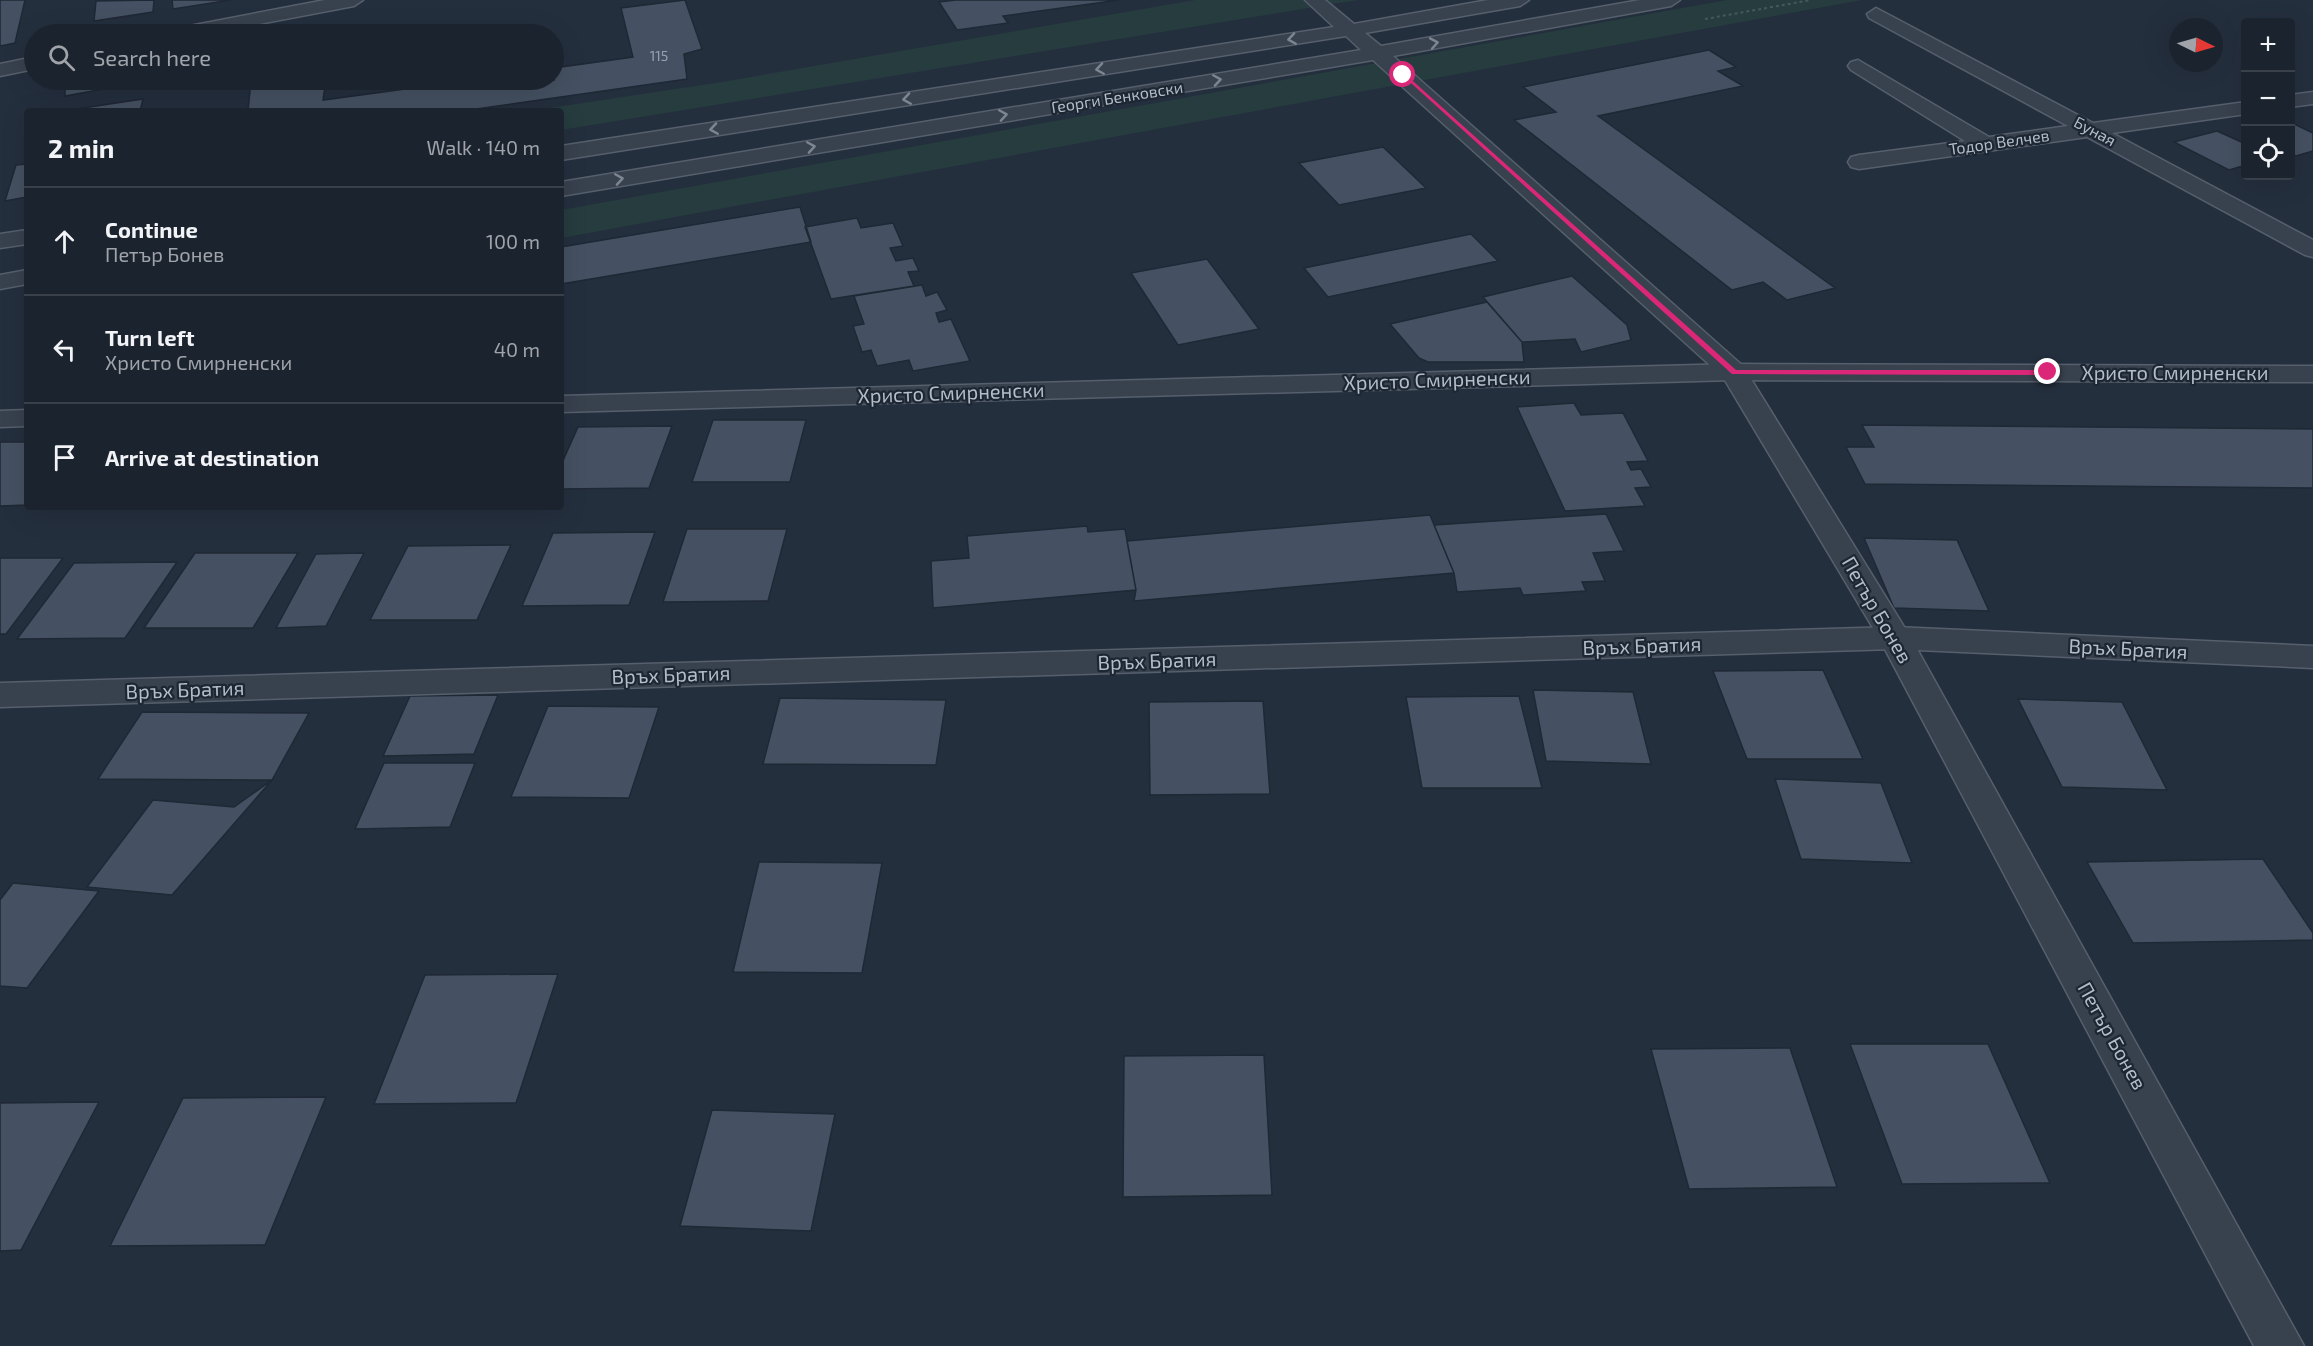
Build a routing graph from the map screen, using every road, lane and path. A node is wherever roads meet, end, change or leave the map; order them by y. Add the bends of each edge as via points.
1 (354, 0) edge
2 (1314, 0) edge
3 (1520, 0) edge
4 (1671, 0) edge
5 (1876, 14) dead end
6 (230, 24) edge
7 (1350, 30) junction
8 (1377, 54) junction
9 (24, 65) edge
10 (1858, 66) dead end
11 (0, 70) edge
12 (2313, 98) edge
13 (2295, 100) edge
14 (2241, 109) edge
15 (2091, 129) junction
16 (1985, 144) junction
17 (564, 153) edge
18 (1859, 162) dead end
19 (564, 189) edge
20 (24, 237) edge
21 (0, 241) edge
22 (2313, 250) edge
23 (24, 278) edge
24 (0, 282) edge
25 (1734, 372) junction
26 (2313, 374) edge
27 (564, 404) edge
28 (24, 418) edge
29 (0, 419) edge
30 (1895, 638) junction
31 (2313, 657) edge
32 (0, 695) edge
33 (2280, 1346) edge

1 - 6 street
2 - 7 street, Петър Бонев
3 - 7 street, Георги Бенковски
8 -> 4 street, Георги Бенковски
5 - 15 street, Буная
7 - 8 street, Петър Бонев
7 -> 17 street, Георги Бенковски
19 -> 8 street, Георги Бенковски
8 - 25 street, Петър Бонев
9 - 11 street
10 - 16 street
12 - 13 street
14 - 15 street, Тодор Велчев
15 - 16 street, Тодор Велчев
15 - 22 street, Буная
16 - 18 street, Тодор Велчев
20 - 21 street
23 - 24 street
25 - 26 street, Христо Смирненски
25 - 27 street, Христо Смирненски
25 - 30 street, Петър Бонев
28 - 29 street
30 - 31 street, Връх Братия
30 - 32 street, Връх Братия
30 - 33 street, Петър Бонев

